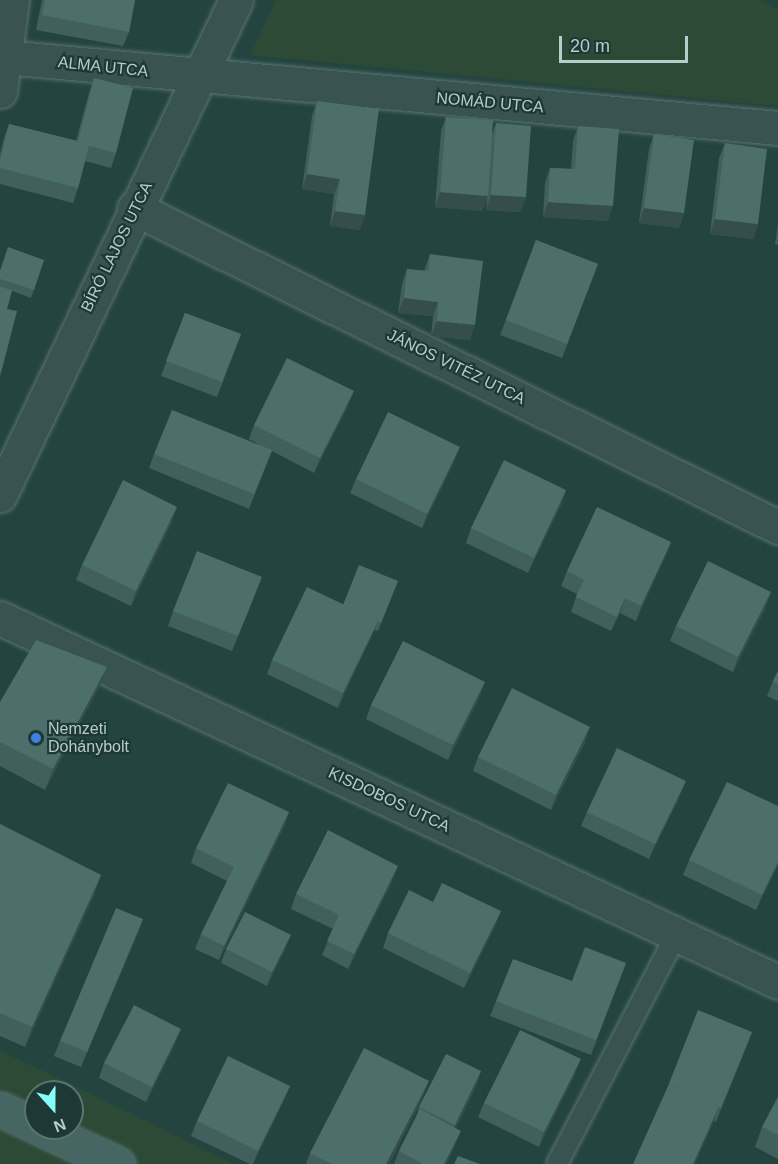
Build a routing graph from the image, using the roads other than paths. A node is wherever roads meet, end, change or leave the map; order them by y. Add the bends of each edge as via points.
1 (12, 0) edge
2 (236, 0) edge
3 (5, 57) junction
4 (202, 77) junction
5 (0, 91) edge
6 (778, 128) edge
7 (134, 208) junction
8 (0, 495) edge
9 (778, 526) edge
10 (0, 618) edge
11 (676, 935) junction
12 (778, 982) edge
13 (0, 1109) edge
14 (24, 1120) edge
15 (66, 1140) edge
16 (118, 1164) edge
17 (557, 1164) edge

1 - 3 street
2 - 4 street, BÍRÓ LAJOS UTCA
3 - 4 street, ALMA UTCA
3 - 5 street
4 - 6 street, NOMÁD UTCA
4 - 7 street, BÍRÓ LAJOS UTCA
7 - 8 street, BÍRÓ LAJOS UTCA
7 - 9 street, JÁNOS VITÉZ UTCA
10 - 11 street, KISDOBOS UTCA
11 - 12 street, KISDOBOS UTCA
11 - 17 lane
13 - 14 street
15 - 16 street

